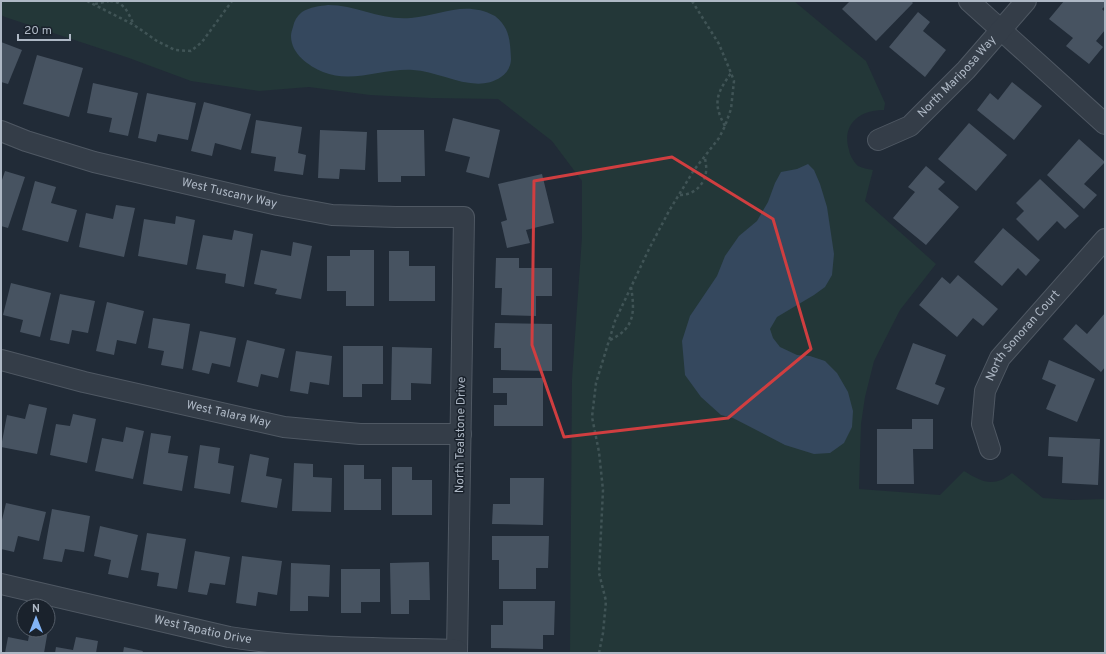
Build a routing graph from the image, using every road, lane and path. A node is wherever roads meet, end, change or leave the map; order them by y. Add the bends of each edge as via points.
1 (87, 1) edge
2 (110, 1) edge
3 (232, 1) edge
4 (692, 1) edge
5 (969, 1) edge
6 (1026, 1) edge
7 (95, 4) junction
8 (134, 25) junction
9 (1000, 30) junction
10 (732, 73) junction
11 (1105, 124) edge
12 (725, 126) junction
13 (1, 132) edge
14 (878, 140) dead end
15 (705, 156) junction
16 (679, 195) junction
17 (464, 217) joint
18 (1105, 239) edge
19 (631, 286) junction
20 (610, 340) junction
21 (1, 360) edge
22 (461, 434) junction
23 (990, 449) dead end
24 (1, 584) edge
25 (457, 651) edge
26 (599, 653) edge

1 - 7 path
2 - 7 path
2 - 8 path via 116,1 124,6
3 - 8 path via 202,42 191,51 175,50
4 - 10 path via 719,44
5 - 9 street
6 - 9 street, North Mariposa Way
7 - 8 path
9 - 11 street
9 - 14 street, North Mariposa Way via 966,70 910,126
10 - 12 path via 732,109
10 - 12 path via 721,87 717,105
12 - 15 path
13 - 17 street, West Tuscany Way via 94,162 332,215
15 - 16 path
15 - 16 path via 706,172 702,185 688,195
16 - 19 path
17 - 22 street, North Tealstone Drive
18 - 23 street, North Sonoran Court via 1000,358 985,391 982,424
19 - 20 path via 615,321
19 - 20 path via 634,306 632,320 625,330
20 - 26 path via 596,383 592,417 603,490 599,573 606,601
21 - 22 street, West Talara Way via 84,382 284,427 360,434
22 - 25 street, North Tealstone Drive
24 - 25 street, West Tapatio Drive via 229,637 266,643 312,647

